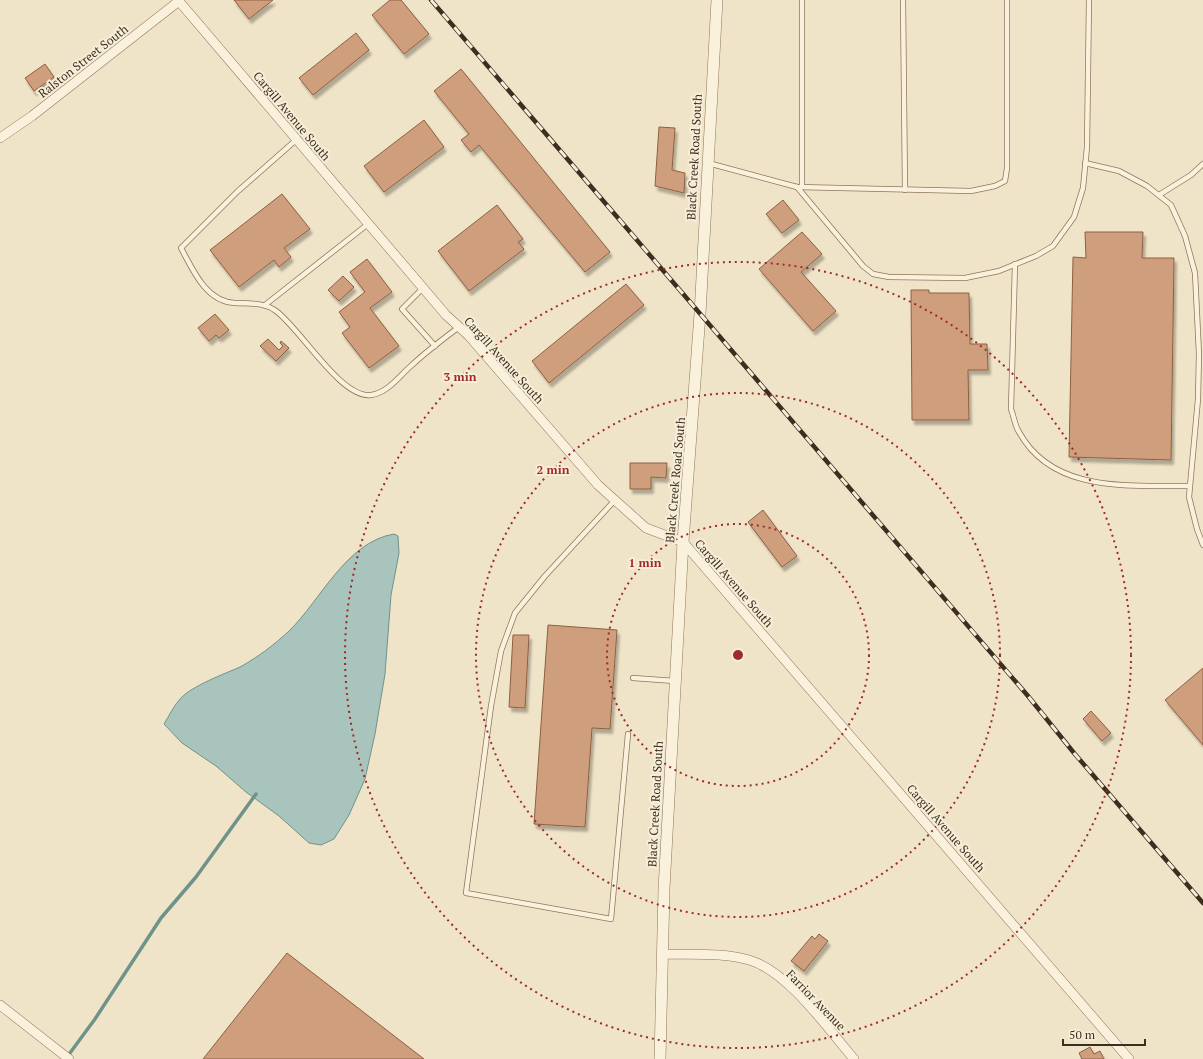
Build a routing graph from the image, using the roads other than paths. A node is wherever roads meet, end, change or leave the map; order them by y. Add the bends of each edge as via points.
1 (717, 0) edge
2 (802, 0) edge
3 (903, 0) edge
4 (1007, 0) edge
5 (1089, 0) edge
6 (178, 1) edge
7 (0, 138) edge
8 (296, 140) junction
9 (707, 162) junction
10 (1085, 163) junction
11 (1203, 164) edge
12 (799, 187) junction
13 (905, 190) junction
14 (1159, 195) junction
15 (368, 224) junction
16 (1015, 264) junction
17 (423, 288) junction
18 (265, 305) junction
19 (459, 327) junction
20 (435, 346) junction
21 (1190, 486) junction
22 (615, 500) junction
23 (683, 542) junction
24 (1203, 545) edge
25 (633, 678) dead end
26 (675, 681) junction
27 (628, 734) dead end
28 (662, 954) junction
29 (0, 1005) edge
30 (69, 1059) edge
31 (660, 1059) edge
32 (854, 1059) edge
33 (1129, 1059) edge

1 - 9 street, Black Creek Road South
2 - 12 lane
3 - 13 lane
4 - 13 lane via 1008,168 1005,181 971,191
5 - 10 lane
6 - 7 street, Ralston Street South
6 - 8 street, Cargill Avenue South
8 - 15 street, Cargill Avenue South
8 - 18 lane via 238,190 181,248 201,283 220,300
9 - 12 lane
9 - 23 street, Black Creek Road South via 700,314
10 - 14 lane via 1119,172
10 - 16 lane via 1083,188 1074,217 1053,246
11 - 14 lane via 1191,175
12 - 13 lane
12 - 16 lane via 863,266 873,274 890,277 965,278 982,276
14 - 21 lane via 1171,205 1185,236 1195,273 1198,399
15 - 17 street, Cargill Avenue South
15 - 18 lane
16 - 21 lane via 1011,409 1018,431 1030,450 1062,473 1094,483
17 - 19 street, Cargill Avenue South via 446,316
17 - 20 lane via 402,309
18 - 20 lane via 277,311 348,388 362,395 381,392
19 - 20 lane
19 - 22 street, Cargill Avenue South via 598,485
21 - 24 lane via 1189,497 1196,529
22 - 23 street, Cargill Avenue South via 646,528
22 - 27 lane via 545,576 512,619 501,651 491,706 466,893 612,919
23 - 26 street, Black Creek Road South
23 - 33 street, Cargill Avenue South
25 - 26 lane
26 - 28 street, Black Creek Road South
28 - 31 street, Black Creek Road South
28 - 32 street, Farrior Avenue via 732,956 761,964 795,991
29 - 30 street

